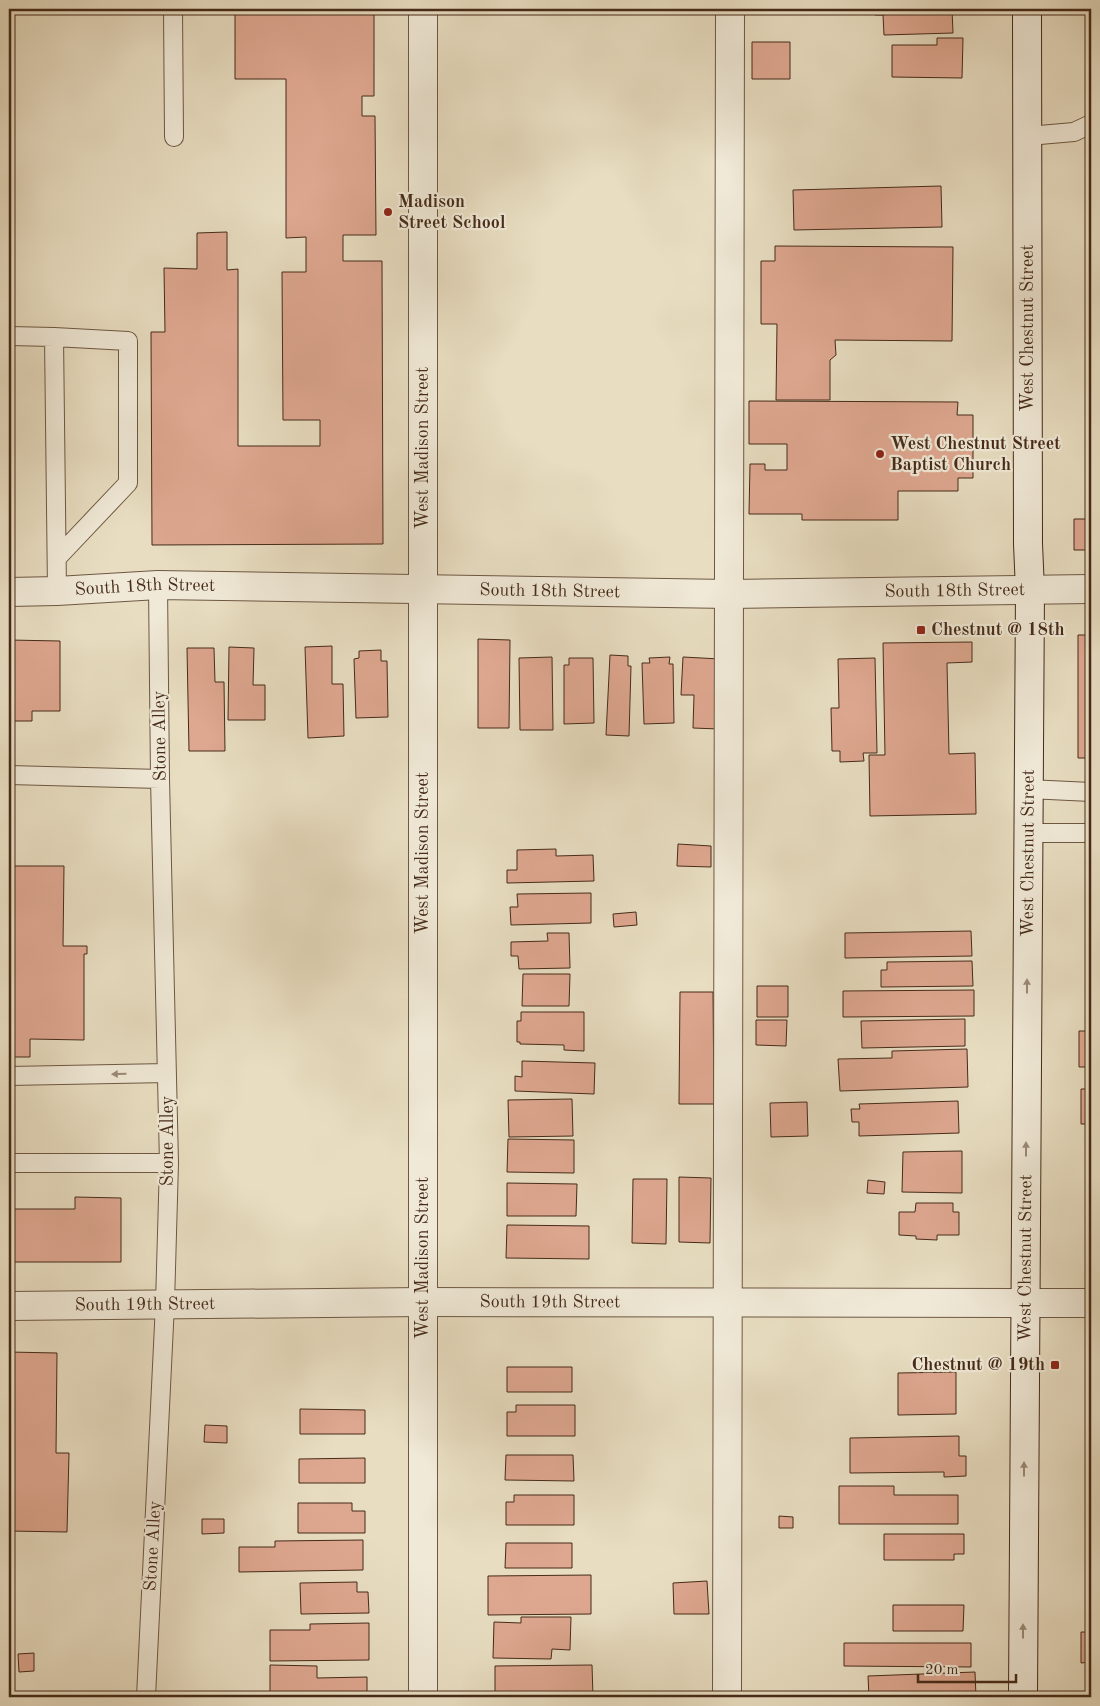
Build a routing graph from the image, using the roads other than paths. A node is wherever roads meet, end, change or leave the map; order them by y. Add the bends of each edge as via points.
1 (173, 9) edge
2 (423, 9) edge
3 (730, 9) edge
4 (1027, 9) edge
5 (1091, 124) edge
6 (1028, 136) junction
7 (174, 137) dead end
8 (9, 336) edge
9 (54, 337) junction
10 (57, 558) junction
11 (158, 585) junction
12 (423, 590) junction
13 (1030, 590) junction
14 (1091, 590) edge
15 (57, 591) junction
16 (9, 592) edge
17 (729, 594) junction
18 (9, 775) edge
19 (160, 779) junction
20 (1028, 789) junction
21 (1091, 792) edge
22 (1028, 833) junction
23 (1091, 833) edge
24 (168, 1073) junction
25 (9, 1076) edge
26 (9, 1163) edge
27 (169, 1163) junction
28 (422, 1302) junction
29 (728, 1303) junction
30 (1025, 1303) junction
31 (1091, 1303) edge
32 (165, 1304) junction
33 (9, 1306) edge
34 (146, 1697) edge
35 (422, 1697) edge
36 (727, 1697) edge
37 (1023, 1697) edge

1 - 7 lane
2 - 12 street, West Madison Street
3 - 17 street
4 - 6 street, West Chestnut Street
5 - 6 lane via 1074,132
6 - 13 street, West Chestnut Street
8 - 9 lane
9 - 10 lane
9 - 10 lane via 128,341 128,484
10 - 15 lane
11 - 12 street, South 18th Street
11 - 15 street, South 18th Street
11 - 19 lane, Stone Alley
12 - 17 street, South 18th Street
12 - 28 street, West Madison Street
13 - 14 street, South 18th Street
13 - 17 street, South 18th Street
13 - 20 street, West Chestnut Street
15 - 16 street, South 18th Street
17 - 29 street
18 - 19 lane
19 - 24 lane, Stone Alley
20 - 21 lane
20 - 22 street, West Chestnut Street
22 - 23 lane
30 -> 22 street, West Chestnut Street
24 -> 25 lane
24 - 27 lane, Stone Alley
26 - 27 lane
27 - 32 lane, Stone Alley
28 - 29 street, South 19th Street
28 - 32 street, South 19th Street
28 - 35 street, West Madison Street
29 - 30 street, South 19th Street
29 - 36 street
30 - 31 street, South 19th Street
37 -> 30 street, West Chestnut Street
32 - 33 street, South 19th Street
32 - 34 lane, Stone Alley

